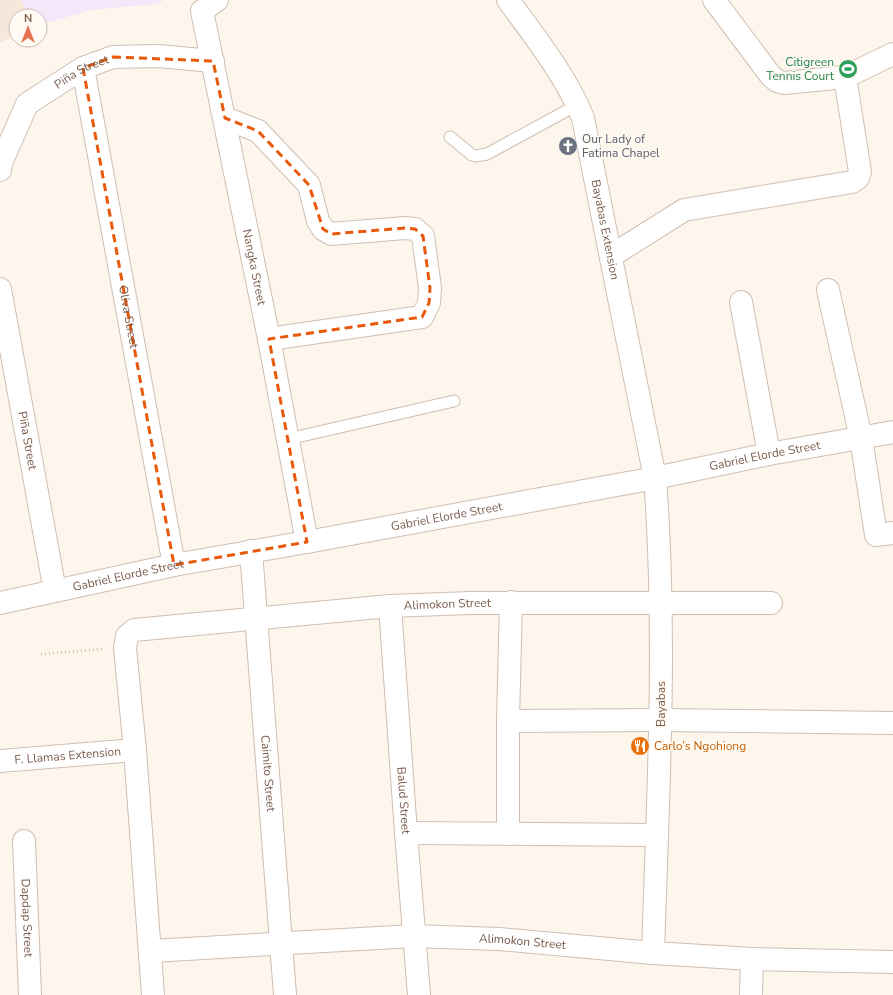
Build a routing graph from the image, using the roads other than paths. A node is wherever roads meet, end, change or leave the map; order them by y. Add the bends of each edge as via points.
1 (217, 0) edge
2 (508, 0) edge
3 (714, 0) edge
4 (893, 54) edge
5 (213, 61) junction
6 (83, 68) junction
7 (845, 78) junction
8 (578, 106) junction
9 (225, 118) junction
10 (450, 137) dead end
11 (0, 170) edge
12 (611, 256) junction
13 (0, 290) edge
14 (828, 290) dead end
15 (741, 302) dead end
16 (269, 339) junction
17 (5, 345) edge
18 (454, 401) dead end
19 (893, 432) edge
20 (861, 438) junction
21 (288, 439) junction
22 (769, 454) junction
23 (655, 478) junction
24 (893, 533) edge
25 (307, 542) junction
26 (251, 552) junction
27 (174, 566) junction
28 (55, 591) junction
29 (511, 602) junction
30 (0, 603) edge
31 (661, 603) junction
32 (770, 603) dead end
33 (390, 606) junction
34 (256, 618) junction
35 (661, 720) junction
36 (508, 721) junction
37 (893, 723) edge
38 (135, 750) junction
39 (0, 761) edge
40 (406, 832) junction
41 (508, 834) junction
42 (656, 835) junction
43 (24, 841) dead end
44 (414, 936) junction
45 (281, 945) junction
46 (151, 951) junction
47 (653, 953) junction
48 (752, 959) junction
49 (893, 962) edge
50 (30, 995) edge
51 (153, 995) edge
52 (285, 995) edge
53 (418, 995) edge
54 (751, 995) edge

1 - 5 street, Nangka Street via 202,11
2 - 8 street, Bayabas Extension via 535,37
3 - 7 street via 777,81 784,83
4 - 7 street
5 - 6 street, Piña Street via 158,56 113,57
5 - 9 street, Nangka Street
6 - 11 street, Piña Street via 27,104
6 - 27 street, Oliva Street
7 - 12 street via 860,172 858,178 852,182 684,210
8 - 10 lane via 487,154 472,155
8 - 12 street, Bayabas Extension via 583,118
9 - 16 street, Nangka Street
9 - 16 street via 258,131 310,185 318,221 323,229 331,234 405,228 415,229 423,236 430,288 429,303 422,317
12 - 23 street, Bayabas Extension
13 - 17 street, Piña Street
14 - 20 street
15 - 22 street
16 - 21 street, Nangka Street
17 - 28 street, Piña Street
18 - 21 lane
19 - 20 street, Gabriel Elorde Street
20 - 22 street, Gabriel Elorde Street
20 - 24 street via 876,535
21 - 25 street, Nangka Street
22 - 23 street, Gabriel Elorde Street
23 - 25 street, Gabriel Elorde Street
23 - 31 street, Bayabas
25 - 26 street, Gabriel Elorde Street
26 - 27 street, Gabriel Elorde Street
26 - 34 street, Caimito Street
27 - 28 street, Gabriel Elorde Street
28 - 30 street, Gabriel Elorde Street
29 - 31 street, Alimokon Street
29 - 33 street, Alimokon Street
29 - 36 street
31 - 32 street, Alimokon Street
31 - 35 street, Bayabas
33 - 34 street, Alimokon Street
33 - 40 street, Balud Street
34 - 38 street, Alimokon Street via 134,630 126,642
34 - 45 street, Caimito Street
35 - 36 street
35 - 37 street
35 - 42 street, Bayabas
36 - 41 street
38 - 39 street, F. Llamas Extension
38 - 46 street
40 - 41 street
40 - 44 street, Balud Street
41 - 42 street
42 - 47 street, Bayabas
43 - 50 street, Dapdap Street
44 - 45 street, Alimokon Street
44 - 47 street, Alimokon Street via 499,939
44 - 53 street, Balud Street
45 - 46 street, Alimokon Street
45 - 52 street, Caimito Street
46 - 51 street
47 - 48 street, Alimokon Street
48 - 49 street, Alimokon Street
48 - 54 street

